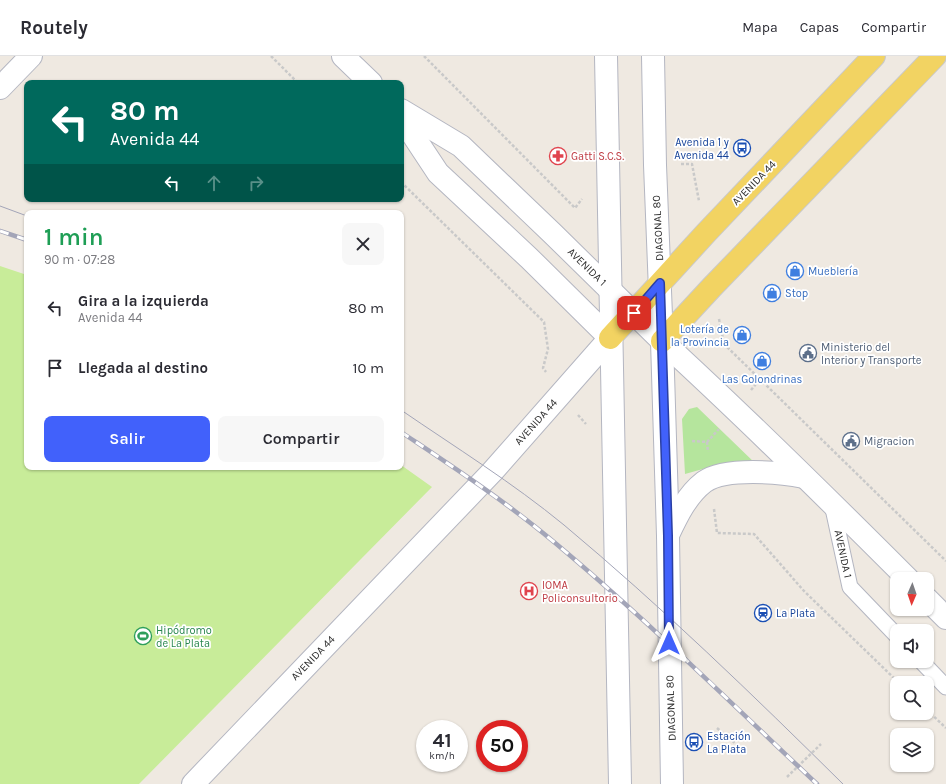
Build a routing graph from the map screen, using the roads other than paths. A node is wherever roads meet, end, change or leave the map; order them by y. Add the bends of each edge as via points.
1 (31, 56) edge
2 (343, 56) edge
3 (606, 56) edge
4 (653, 56) edge
5 (874, 56) edge
6 (935, 56) edge
7 (368, 80) edge
8 (0, 88) edge
9 (404, 112) edge
10 (404, 122) edge
11 (660, 283) junction
12 (610, 289) junction
13 (634, 313) junction
14 (610, 338) junction
15 (662, 340) junction
16 (804, 477) junction
17 (832, 503) junction
18 (668, 536) junction
19 (901, 572) edge
20 (934, 606) edge
21 (946, 618) edge
22 (890, 629) edge
23 (928, 668) edge
24 (946, 686) edge
25 (193, 784) edge
26 (620, 784) edge
27 (672, 784) edge

1 - 8 main road
2 - 7 main road
3 - 12 main road
4 - 11 main road, DIAGONAL 80
5 - 11 main road, AVENIDA 44
6 - 15 main road
9 - 12 main road, AVENIDA 1 via 461,146
10 - 14 main road via 438,173
11 - 13 main road, AVENIDA 44
11 - 15 main road, DIAGONAL 80
12 - 13 main road, AVENIDA 1
12 - 14 main road
13 - 14 main road, AVENIDA 44
13 - 15 main road, AVENIDA 1
14 - 25 main road, AVENIDA 44 via 492,472
14 - 26 main road
15 - 16 main road, AVENIDA 1
15 - 18 main road, DIAGONAL 80
16 - 17 main road, AVENIDA 1
16 - 18 main road via 769,472 740,472 711,478 687,500
17 - 19 main road, AVENIDA 1
17 - 22 lane, AVENIDA 1 via 850,587
18 - 27 main road, DIAGONAL 80
20 - 21 main road
23 - 24 lane

